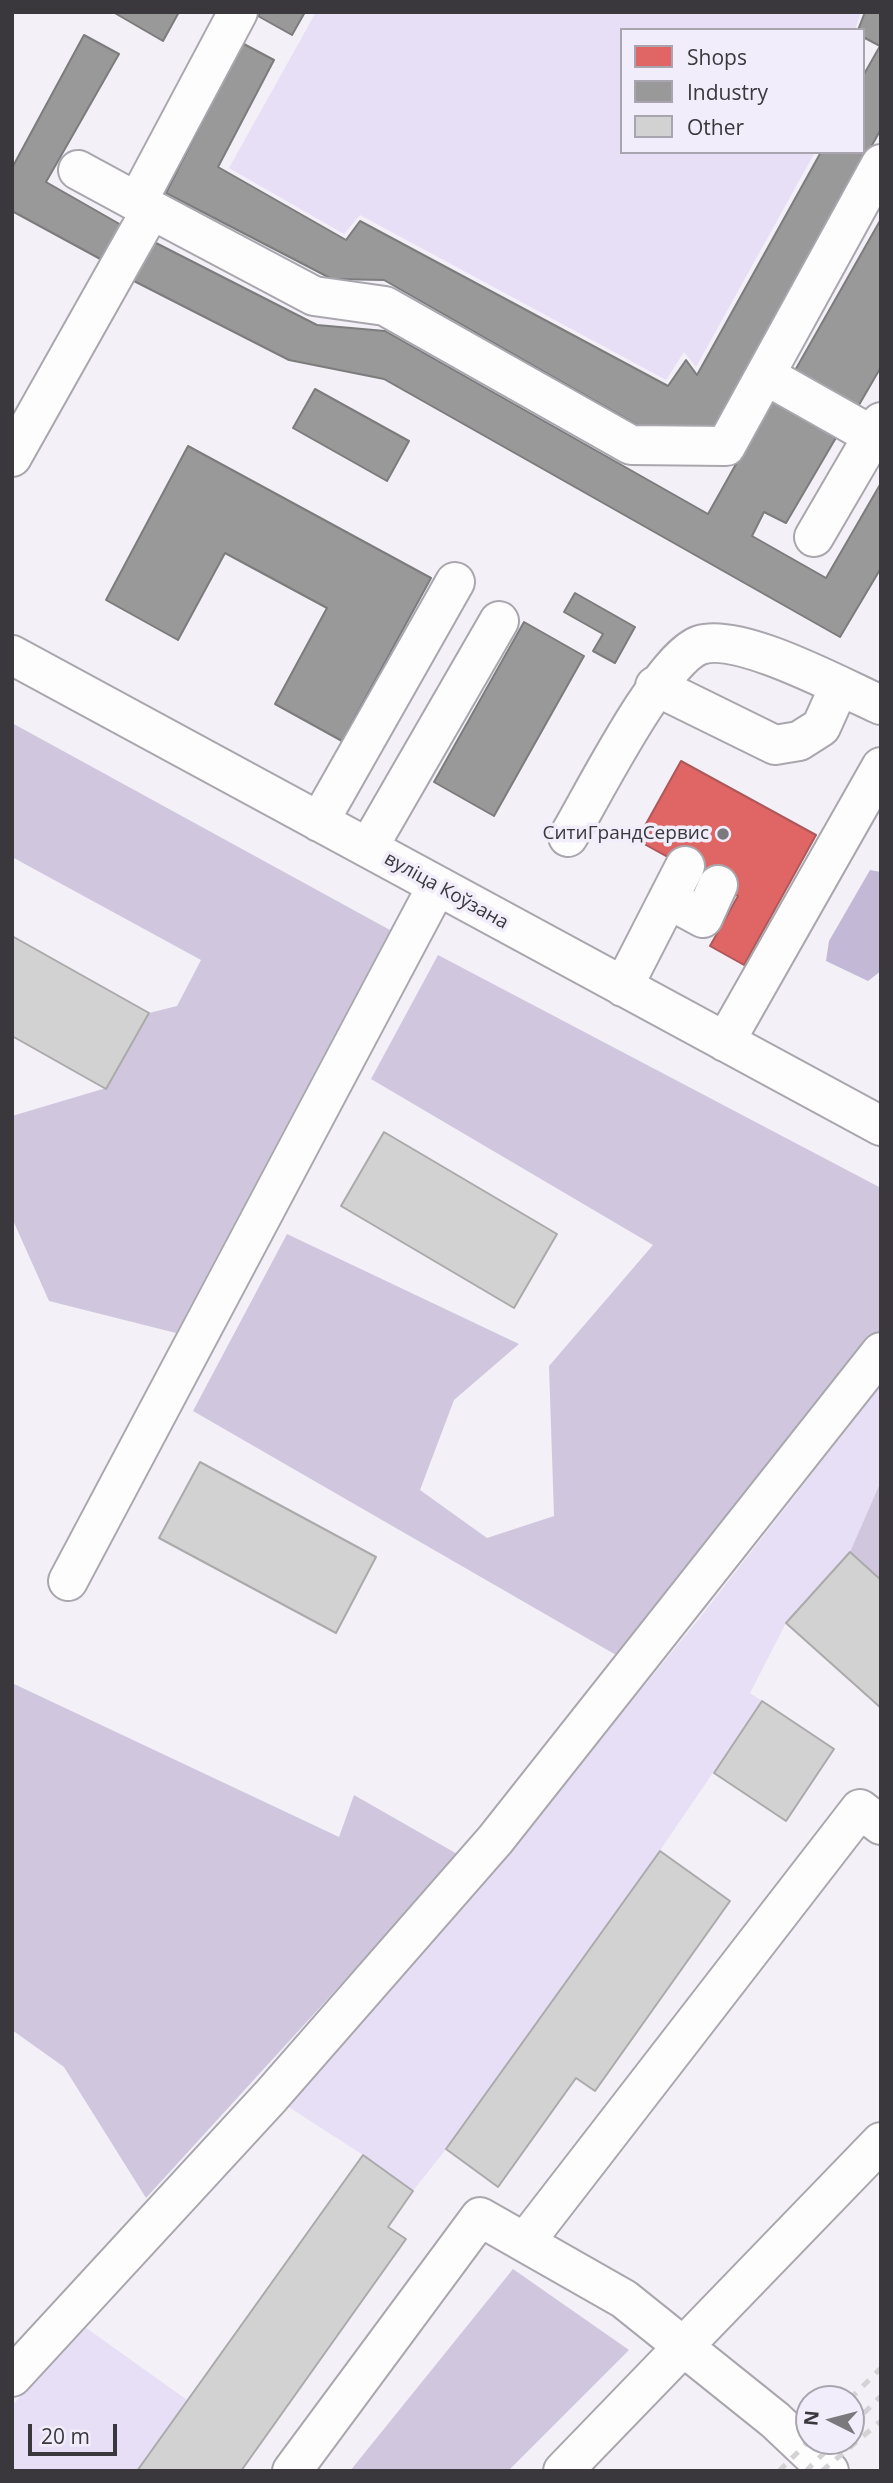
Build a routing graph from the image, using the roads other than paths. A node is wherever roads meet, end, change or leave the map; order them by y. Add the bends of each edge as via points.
1 (238, 12) edge
2 (78, 170) dead end
3 (877, 179) edge
4 (144, 206) junction
5 (765, 375) junction
6 (877, 429) edge
7 (12, 457) edge
8 (814, 537) dead end
9 (455, 582) dead end
10 (499, 621) dead end
11 (12, 655) edge
12 (655, 686) junction
13 (839, 687) junction
14 (881, 705) edge
15 (881, 767) edge
16 (319, 822) junction
17 (568, 837) dead end
18 (368, 848) junction
19 (718, 885) dead end
20 (437, 886) junction
21 (623, 987) junction
22 (726, 1042) junction
23 (881, 1126) edge
24 (881, 1352) edge
25 (68, 1581) dead end
26 (881, 1825) edge
27 (881, 2142) edge
28 (524, 2242) junction
29 (682, 2345) junction
30 (12, 2377) edge
31 (292, 2471) edge
32 (563, 2471) edge
33 (829, 2471) edge

1 - 4 street
2 - 4 street
3 - 5 street
4 - 5 street via 314,296 385,306 631,445 726,446
4 - 7 street
5 - 6 street
6 - 8 street
9 - 16 street
10 - 18 street
11 - 16 street, вуліца Коўзана
12 - 13 street via 678,659 701,645 721,644 757,650
12 - 13 street via 775,745 799,741 821,727
12 - 17 street
13 - 14 street
15 - 22 street
16 - 18 street, вуліца Коўзана
18 - 20 street, вуліца Коўзана
19 - 21 street via 703,918 676,883
20 - 21 street, вуліца Коўзана
20 - 25 street
21 - 22 street, вуліца Коўзана
22 - 23 street, вуліца Коўзана
24 - 30 street via 495,1840 271,2096
26 - 28 street via 860,1809
27 - 29 street
28 - 29 street via 624,2299
28 - 31 street via 481,2217
29 - 32 street
29 - 33 street via 775,2420

